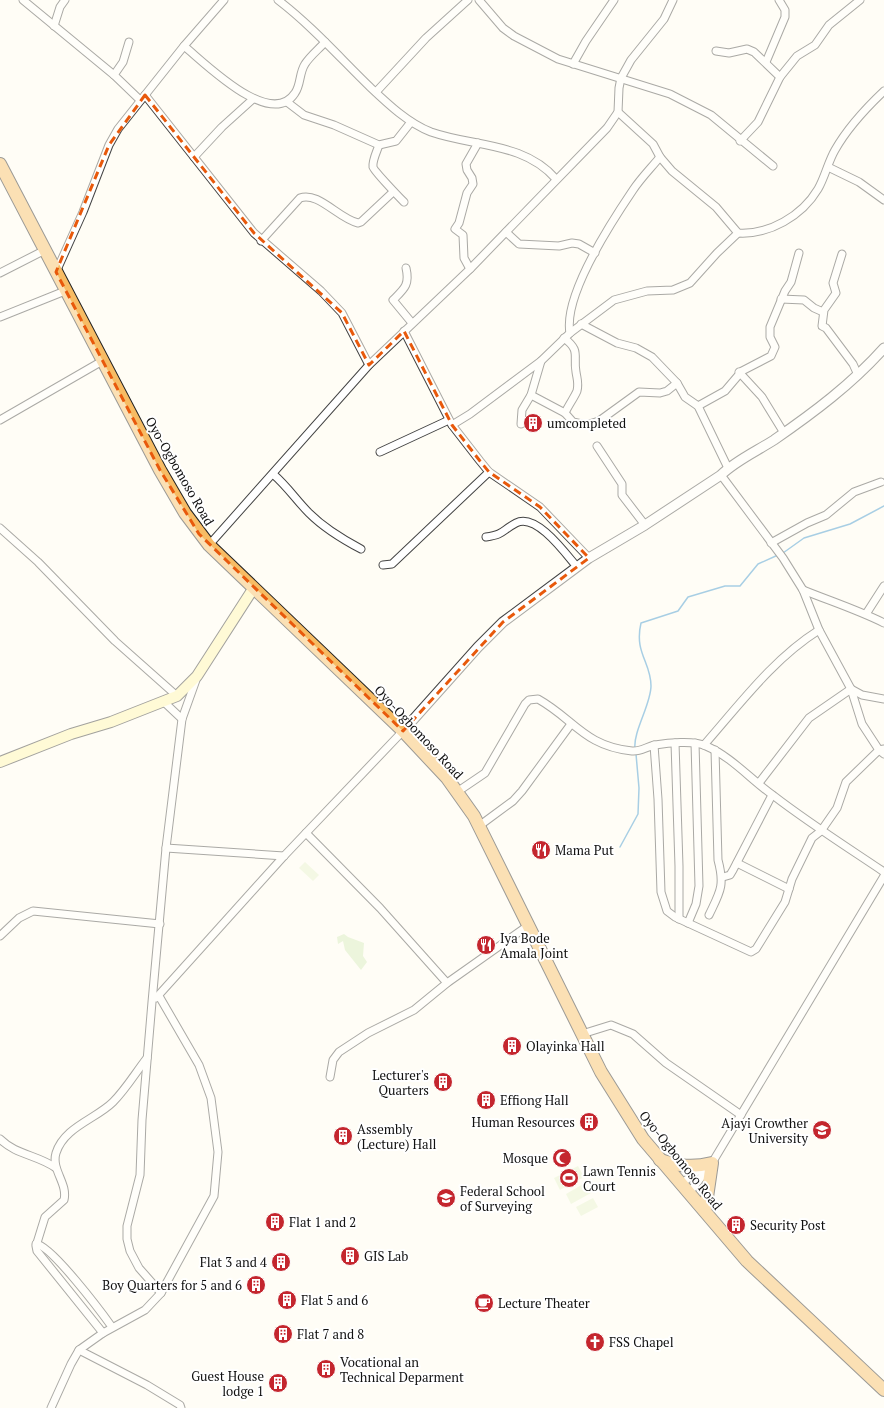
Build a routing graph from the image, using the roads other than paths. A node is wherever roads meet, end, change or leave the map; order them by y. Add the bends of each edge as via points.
1 (23, 0) edge
2 (65, 0) edge
3 (224, 0) edge
4 (278, 0) edge
5 (468, 0) edge
6 (479, 0) edge
7 (614, 0) edge
8 (674, 0) edge
9 (779, 0) edge
10 (860, 0) edge
11 (54, 26) junction
12 (129, 42) dead end
13 (325, 42) junction
14 (184, 46) junction
15 (716, 51) dead end
16 (766, 62) junction
17 (574, 64) junction
18 (114, 75) junction
19 (780, 77) junction
20 (621, 78) junction
21 (884, 91) edge
22 (376, 92) junction
23 (142, 98) junction
24 (253, 99) junction
25 (287, 102) junction
26 (618, 112) junction
27 (411, 122) junction
28 (740, 141) junction
29 (478, 143) junction
30 (379, 145) junction
31 (194, 157) junction
32 (660, 157) junction
33 (0, 164) edge
34 (772, 166) dead end
35 (828, 167) junction
36 (556, 179) junction
37 (393, 192) junction
38 (884, 200) edge
39 (404, 202) dead end
40 (506, 232) junction
41 (738, 233) junction
42 (262, 240) junction
43 (45, 250) junction
44 (595, 253) junction
45 (799, 253) dead end
46 (842, 254) dead end
47 (406, 268) dead end
48 (470, 269) junction
49 (56, 272) junction
50 (0, 274) edge
51 (65, 291) junction
52 (781, 299) junction
53 (823, 312) junction
54 (0, 317) edge
55 (412, 323) junction
56 (581, 324) junction
57 (404, 330) junction
58 (570, 333) junction
59 (564, 338) junction
60 (884, 348) edge
61 (104, 360) junction
62 (541, 361) junction
63 (369, 365) junction
64 (739, 372) junction
65 (858, 375) junction
66 (676, 383) junction
67 (530, 395) junction
68 (698, 406) junction
69 (565, 413) junction
70 (0, 420) edge
71 (450, 422) junction
72 (520, 424) dead end
73 (784, 433) junction
74 (597, 446) dead end
75 (380, 452) dead end
76 (728, 468) junction
77 (489, 472) junction
78 (272, 474) junction
79 (721, 476) junction
80 (881, 482) dead end
81 (645, 525) junction
82 (0, 528) edge
83 (486, 537) dead end
84 (771, 543) junction
85 (209, 545) junction
86 (361, 549) dead end
87 (589, 558) junction
88 (383, 565) dead end
89 (577, 567) junction
90 (884, 586) edge
91 (253, 589) junction
92 (803, 590) junction
93 (866, 614) junction
94 (884, 623) edge
95 (819, 630) junction
96 (197, 676) junction
97 (851, 689) junction
98 (177, 696) junction
99 (884, 699) edge
100 (164, 702) junction
101 (182, 719) junction
102 (571, 724) junction
103 (403, 731) junction
104 (675, 743) junction
105 (695, 743) junction
106 (704, 744) junction
107 (654, 746) junction
108 (715, 750) junction
109 (882, 751) edge
110 (0, 762) edge
111 (759, 782) junction
112 (457, 792) junction
113 (772, 795) junction
114 (479, 826) junction
115 (821, 831) junction
116 (306, 833) junction
117 (166, 848) junction
118 (284, 856) junction
119 (737, 863) junction
120 (884, 872) edge
121 (884, 876) edge
122 (722, 877) junction
123 (789, 889) junction
124 (709, 915) dead end
125 (679, 919) junction
126 (688, 923) junction
127 (160, 924) junction
128 (529, 925) junction
129 (0, 936) edge
130 (447, 983) junction
131 (159, 996) junction
132 (152, 1002) junction
133 (582, 1034) junction
134 (147, 1058) junction
135 (330, 1077) dead end
136 (741, 1115) junction
137 (0, 1140) edge
138 (56, 1155) junction
139 (43, 1160) junction
140 (660, 1160) junction
141 (708, 1166) junction
142 (56, 1168) junction
143 (681, 1184) junction
144 (690, 1193) junction
145 (705, 1211) junction
146 (36, 1244) junction
147 (160, 1293) junction
148 (112, 1327) junction
149 (103, 1333) junction
150 (79, 1350) junction
151 (884, 1390) edge
152 (51, 1408) edge
153 (181, 1408) edge

1 - 11 street
2 - 11 street
3 - 14 street
4 - 13 street
5 - 22 street via 426,38
6 - 17 street via 503,28 514,36
7 - 17 street via 586,41
8 - 20 street via 664,19 636,52
9 - 16 street via 785,10 784,17
10 - 19 street via 829,25 815,45 797,56
11 - 18 street
12 - 18 street via 123,62
13 - 22 street
13 - 25 street via 305,65 296,93
14 - 23 street
14 - 24 street
15 - 16 street via 729,53 747,49
16 - 19 street
17 - 20 street
18 - 23 street
19 - 28 street via 758,122
20 - 26 street
20 - 28 street via 670,94 711,115
21 - 35 street via 848,130
22 - 27 street
23 - 31 street
23 - 49 street via 118,129 110,145
24 - 25 street via 262,103
24 - 31 street
25 - 30 street via 304,115
26 - 32 street via 653,144
26 - 36 street via 607,128
27 - 29 street via 431,132
27 - 30 street via 396,140
28 - 34 street
29 - 36 street via 528,157 547,168
29 - 48 street via 466,164 473,184 455,229 463,235 464,258
30 - 37 street via 373,167
31 - 42 street
32 - 41 street via 672,171 716,207
32 - 44 street via 633,189
33 - 43 highway, Oyo-Ogbomoso Road
35 - 38 street via 859,182
35 - 41 street via 818,190 810,200 784,222 762,231
36 - 40 street
37 - 39 street
37 - 42 street via 358,223 313,197 300,198
40 - 44 street via 518,244 559,246 572,243
40 - 48 street
41 - 56 street via 690,283 673,290 647,291 623,296
42 - 63 street via 321,291 342,313
43 - 49 highway, Oyo-Ogbomoso Road
43 - 50 street
44 - 58 street via 576,291 569,321
45 - 52 street via 791,282
46 - 53 street via 833,283 836,293
47 - 55 street via 406,287 393,300
48 - 55 street
49 - 51 highway, Oyo-Ogbomoso Road
51 - 54 street
51 - 61 highway, Oyo-Ogbomoso Road
52 - 53 street via 804,300
52 - 64 street via 770,331 774,352
53 - 65 street via 822,326 854,364
55 - 57 street
56 - 58 street
56 - 66 street via 617,343 636,348 652,357
57 - 63 street
57 - 71 street
58 - 59 street
59 - 62 street
59 - 69 street via 573,345 577,356 578,379 576,392
60 - 65 street
61 - 70 street
61 - 85 highway, Oyo-Ogbomoso Road via 181,507
62 - 67 street
62 - 71 street via 470,414
63 - 78 street
64 - 68 street via 725,392
64 - 73 street via 762,396
65 - 73 street
66 - 68 street via 685,397
66 - 69 street via 667,391 660,393 639,392 595,423 578,424
67 - 69 street
67 - 72 street via 522,410
68 - 76 street
71 - 75 street
71 - 77 street
73 - 76 street
74 - 81 street via 622,484 622,495
76 - 79 street
77 - 87 street via 540,507
77 - 88 street via 392,564
78 - 85 street
78 - 86 street via 287,486 309,513 332,532
79 - 81 street
79 - 84 street
80 - 84 street via 854,492 826,515
81 - 87 street
82 - 98 street via 38,562 114,641
83 - 89 street via 502,534 516,523 531,522 556,542
84 - 92 street
85 - 91 highway, Oyo-Ogbomoso Road
87 - 89 street
89 - 103 street via 504,622 478,647
90 - 93 street
91 - 96 main road
91 - 103 highway, Oyo-Ogbomoso Road
92 - 93 street
92 - 95 street
93 - 94 street
95 - 97 street
95 - 106 street via 791,650
96 - 98 main road
96 - 101 street
97 - 99 street via 862,695
97 - 109 street via 862,724
97 - 111 street via 809,718
98 - 100 main road
100 - 101 street
100 - 110 main road
101 - 117 street
102 - 107 street via 592,740 609,747 635,751
102 - 112 street via 538,699 529,700 485,773
102 - 114 street via 513,801
103 - 112 highway, Oyo-Ogbomoso Road
103 - 116 street
104 - 105 street
104 - 107 street
104 - 125 street
105 - 106 street
105 - 126 street via 699,896
106 - 108 street
107 - 125 street via 661,892 667,911
108 - 111 street
108 - 122 street via 718,860
109 - 115 street via 846,782 837,808
111 - 113 street
112 - 114 highway, Oyo-Ogbomoso Road
113 - 115 street
113 - 119 street
114 - 128 highway, Oyo-Ogbomoso Road
115 - 120 street
115 - 123 street via 812,838
116 - 118 street
116 - 130 street via 380,908
117 - 118 street
117 - 127 street
118 - 131 street
119 - 122 street via 730,875
119 - 123 street
121 - 136 street
122 - 124 street via 721,887
123 - 126 street via 784,902 753,952
125 - 126 street
127 - 129 street via 32,911 19,918
127 - 132 street
128 - 130 street
128 - 133 highway, Oyo-Ogbomoso Road
130 - 135 street via 414,1010 368,1033 339,1052 333,1060
131 - 132 street
131 - 147 street via 204,1078 211,1098 218,1152 214,1196
132 - 134 street
133 - 136 street via 612,1025 633,1034 666,1063
133 - 140 highway, Oyo-Ogbomoso Road via 627,1116
134 - 138 street via 115,1100 70,1132
134 - 147 street via 140,1175 127,1239 139,1268
136 - 141 street
137 - 139 street via 19,1153
138 - 139 street
138 - 142 street
139 - 142 street
140 - 141 highway via 678,1166
140 - 143 highway, Oyo-Ogbomoso Road
141 - 143 street
141 - 144 street
141 - 145 highway
142 - 146 street via 66,1189 64,1200 45,1217
143 - 144 highway, Oyo-Ogbomoso Road
144 - 145 highway, Oyo-Ogbomoso Road
145 - 151 highway, Oyo-Ogbomoso Road via 747,1261
146 - 148 street via 44,1247 74,1278
146 - 149 street via 37,1251
147 - 148 street via 145,1310
148 - 149 street
149 - 150 street
150 - 152 street via 70,1364
150 - 153 street via 147,1385

